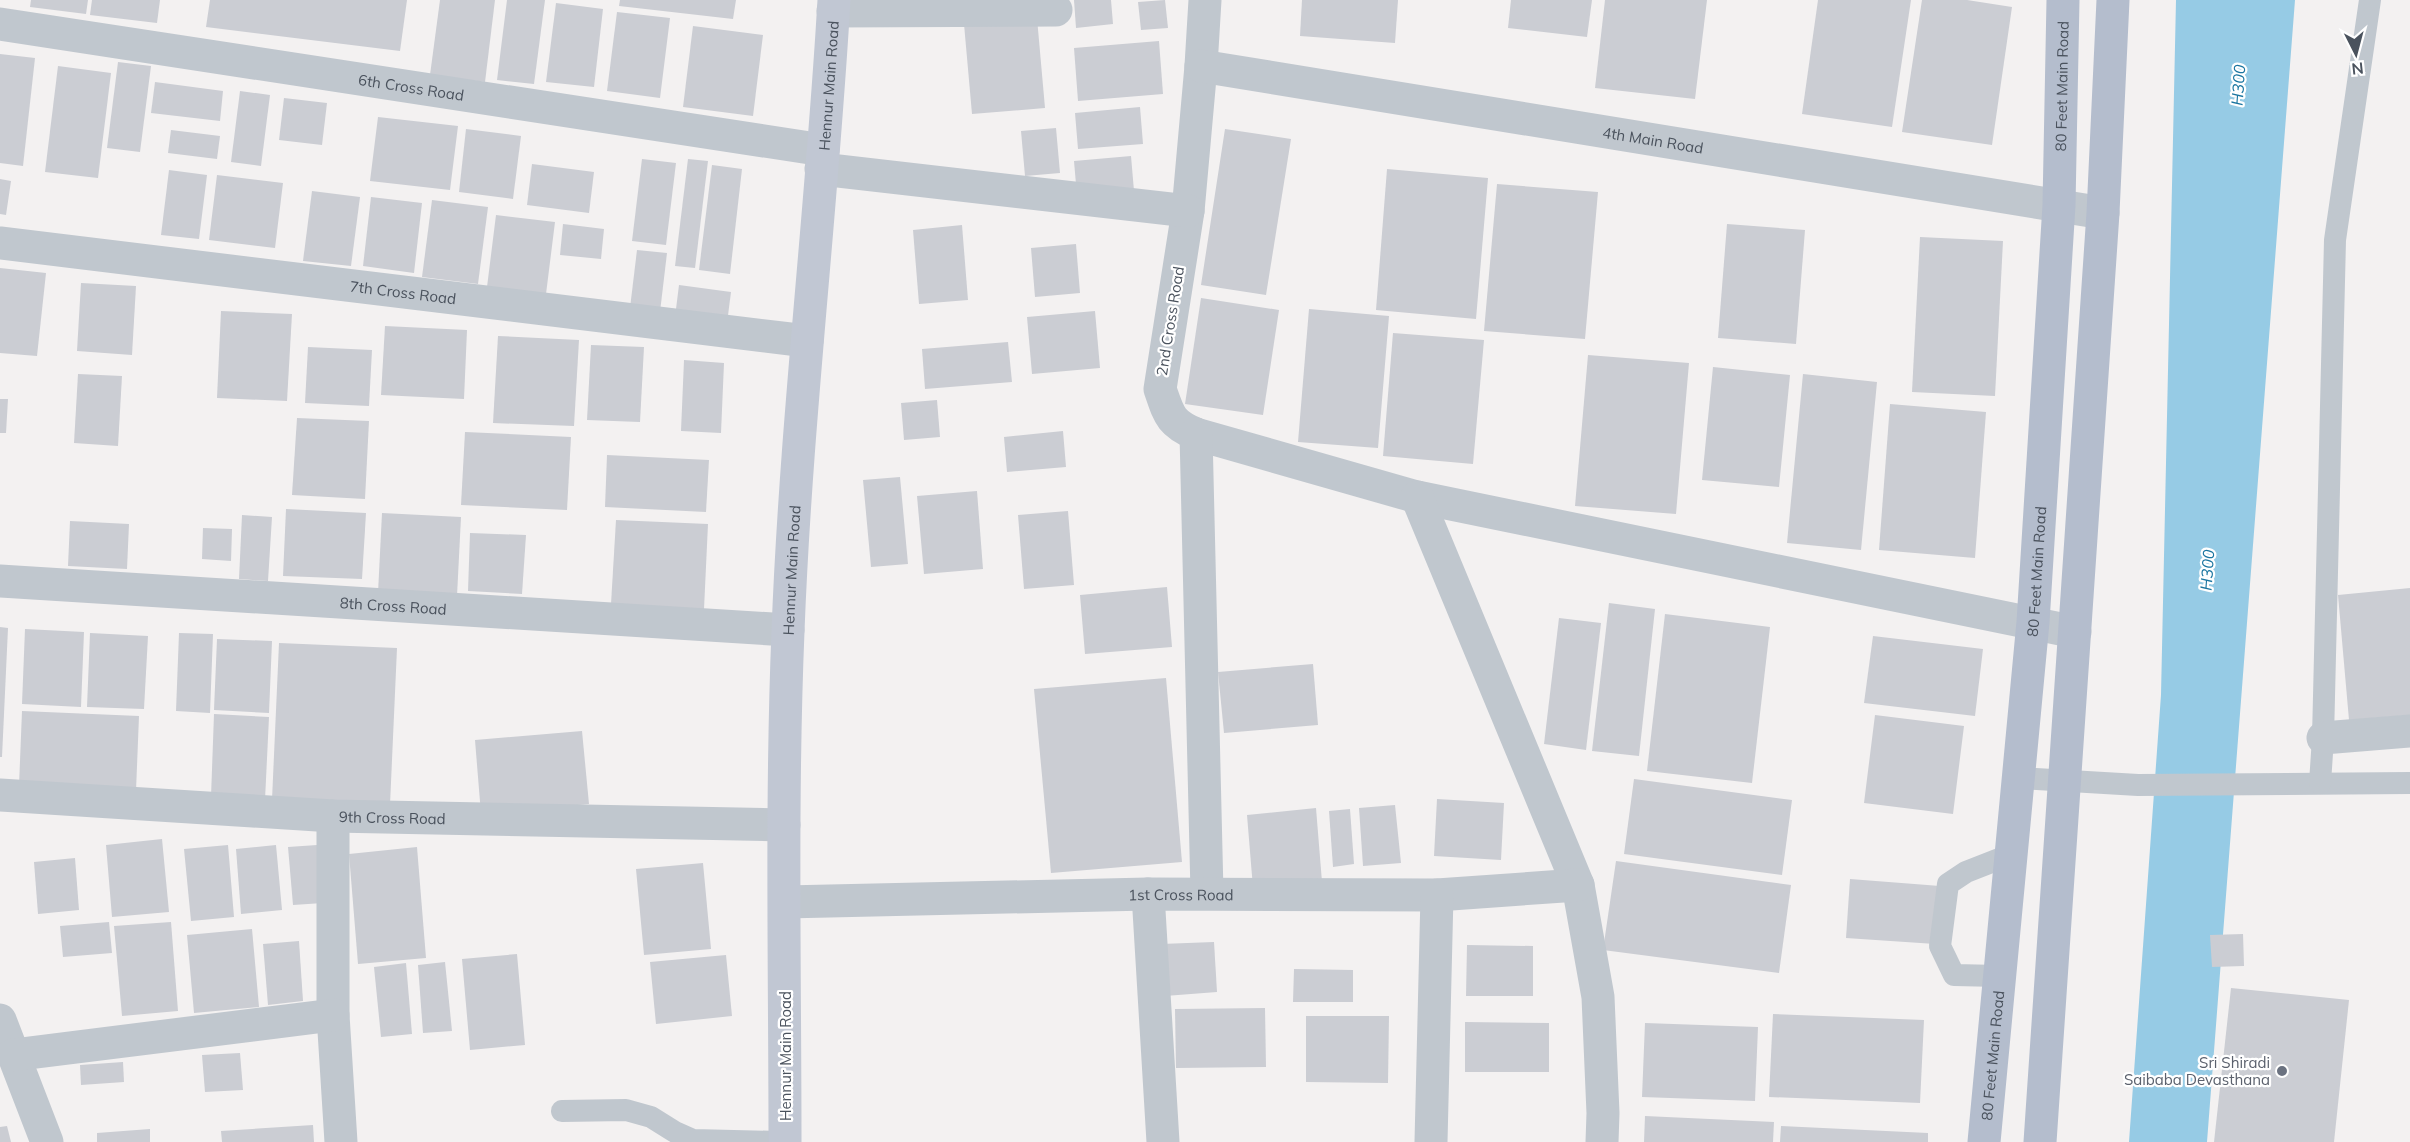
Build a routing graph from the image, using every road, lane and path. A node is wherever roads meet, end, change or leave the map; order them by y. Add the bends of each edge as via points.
1 (1205, 0) edge
2 (2063, 0) edge
3 (2113, 0) edge
4 (2370, 0) edge
5 (834, 5) edge
6 (1056, 10) dead end
7 (0, 24) edge
8 (1201, 66) junction
9 (822, 160) junction
10 (2059, 206) junction
11 (1188, 211) junction
12 (2103, 213) junction
13 (0, 243) edge
14 (807, 341) junction
15 (1196, 434) junction
16 (1417, 497) junction
17 (0, 581) edge
18 (2033, 622) junction
19 (788, 630) junction
20 (2075, 632) junction
21 (2410, 731) edge
22 (2323, 738) junction
23 (2018, 778) junction
24 (2065, 781) junction
25 (2320, 783) junction
26 (2410, 783) edge
27 (0, 795) edge
28 (333, 816) junction
29 (784, 825) junction
30 (2012, 854) junction
31 (1578, 885) junction
32 (1207, 893) junction
33 (1148, 894) junction
34 (1437, 895) junction
35 (785, 902) junction
36 (1999, 976) junction
37 (333, 1015) junction
38 (0, 1020) edge
39 (14, 1055) junction
40 (562, 1111) dead end
41 (47, 1142) edge
42 (341, 1142) edge
43 (778, 1142) edge
44 (785, 1142) edge
45 (1164, 1142) edge
46 (1431, 1142) edge
47 (1602, 1142) edge
48 (1984, 1142) edge
49 (2040, 1142) edge

1 - 8 street, 2nd Cross Road
2 - 10 main road, 80 Feet Main Road
3 - 12 main road
4 - 22 lane via 2336,240
5 - 6 street
5 - 9 main road, Hennur Main Road
7 - 9 street, 6th Cross Road
8 - 10 street, 4th Main Road
8 - 11 street, 2nd Cross Road
9 - 11 street, 6th Cross Road
9 - 14 main road, Hennur Main Road
10 - 12 street, 4th Main Road
10 - 18 main road, 80 Feet Main Road
11 - 15 street, 2nd Cross Road via 1160,389 1168,413 1179,427
12 - 20 main road
13 - 14 street, 7th Cross Road
14 - 19 main road, Hennur Main Road
15 - 16 street, 2nd Cross Road
15 - 32 street
16 - 18 street, 2nd Cross Road
16 - 31 street
17 - 19 street, 8th Cross Road
18 - 20 street, 2nd Cross Road
18 - 23 main road, 80 Feet Main Road
19 - 29 main road, Hennur Main Road
20 - 24 main road
21 - 22 street
22 - 25 lane
23 - 24 lane
23 - 30 main road, 80 Feet Main Road
24 - 25 lane via 2138,785
24 - 49 main road
25 - 26 lane
27 - 28 street, 9th Cross Road
28 - 29 street, 9th Cross Road
28 - 37 street
29 - 35 main road, Hennur Main Road
30 - 36 main road, 80 Feet Main Road
30 - 36 lane via 1965,872 1948,884 1942,921 1940,946 1954,975
31 - 34 street, 1st Cross Road
31 - 47 street via 1598,998
32 - 33 street, 1st Cross Road
32 - 34 street, 1st Cross Road
33 - 35 street, 1st Cross Road
33 - 45 street
34 - 46 street
35 - 44 main road, Hennur Main Road
36 - 48 main road, 80 Feet Main Road
37 - 39 street
37 - 42 street
38 - 39 street
39 - 41 street
40 - 43 lane via 626,1110 651,1117 693,1140

